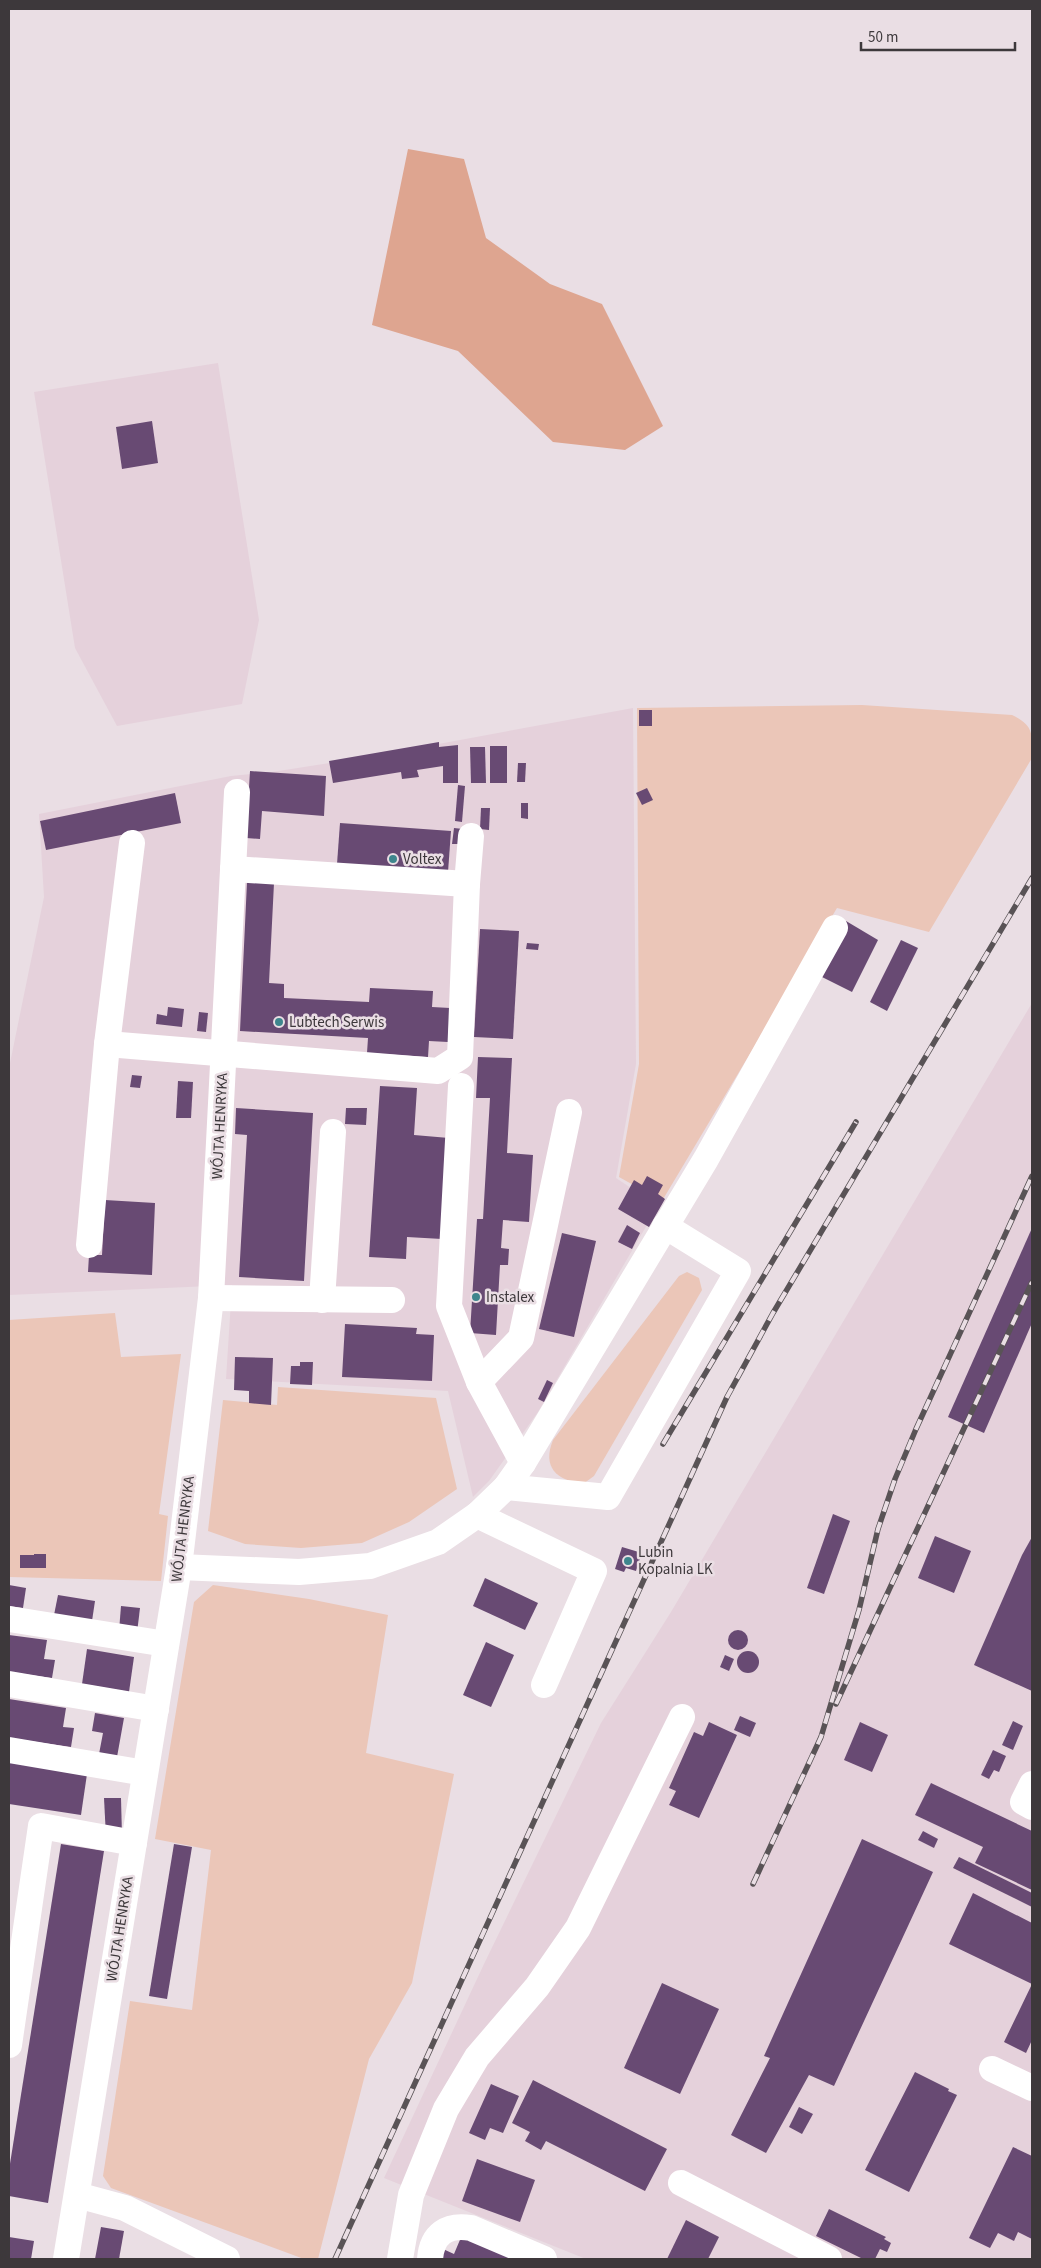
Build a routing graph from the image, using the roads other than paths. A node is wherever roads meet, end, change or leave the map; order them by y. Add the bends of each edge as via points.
1 (237, 792) dead end
2 (471, 836) dead end
3 (132, 843) dead end
4 (233, 869) junction
5 (467, 884) junction
6 (836, 928) dead end
7 (107, 1044) junction
8 (224, 1054) junction
9 (461, 1086) dead end
10 (569, 1112) dead end
11 (333, 1132) dead end
12 (665, 1226) junction
13 (90, 1245) dead end
14 (211, 1298) junction
15 (322, 1300) junction
16 (392, 1300) dead end
17 (479, 1382) junction
18 (523, 1463) junction
19 (506, 1486) junction
20 (477, 1516) junction
21 (178, 1567) junction
22 (9, 1619) edge
23 (166, 1644) junction
24 (9, 1684) edge
25 (544, 1685) dead end
26 (156, 1709) junction
27 (682, 1717) dead end
28 (9, 1750) edge
29 (145, 1773) junction
30 (1032, 1784) edge
31 (1032, 1807) edge
32 (134, 1843) junction
33 (9, 2045) edge
34 (992, 2068) dead end
35 (1032, 2088) edge
36 (681, 2183) dead end
37 (77, 2195) junction
38 (184, 2249) edge
39 (66, 2259) edge
40 (227, 2259) edge
41 (400, 2259) edge
42 (430, 2259) edge
43 (544, 2259) edge
44 (829, 2259) edge

1 - 4 street, WÓJTA HENRYKA
2 - 5 street
3 - 7 street
4 - 5 street
4 - 8 street, WÓJTA HENRYKA
5 - 8 street via 460,1057 438,1071
6 - 12 street
7 - 8 street
7 - 13 street
8 - 14 street, WÓJTA HENRYKA
9 - 17 street via 449,1306
10 - 17 street via 521,1338
11 - 15 street
12 - 18 street
12 - 19 street via 738,1271 608,1497
14 - 15 street
14 - 21 street, WÓJTA HENRYKA
15 - 16 street
17 - 18 street
18 - 19 street
19 - 20 street
20 - 21 street via 438,1542 370,1566 299,1572
20 - 25 street via 594,1571
21 - 23 street, WÓJTA HENRYKA
22 - 23 street
23 - 26 street, WÓJTA HENRYKA
24 - 26 street
26 - 29 street, WÓJTA HENRYKA
27 - 41 street via 578,1928 537,1987 477,2057 446,2109 411,2196
28 - 29 street
29 - 32 street, WÓJTA HENRYKA
30 - 31 street via 1024,1802
32 - 33 street via 41,1826
32 - 37 street, WÓJTA HENRYKA
34 - 35 street
36 - 44 street
37 - 38 street via 124,2208
37 - 39 street, WÓJTA HENRYKA
38 - 40 street
42 - 43 street via 433,2243 441,2233 459,2226

